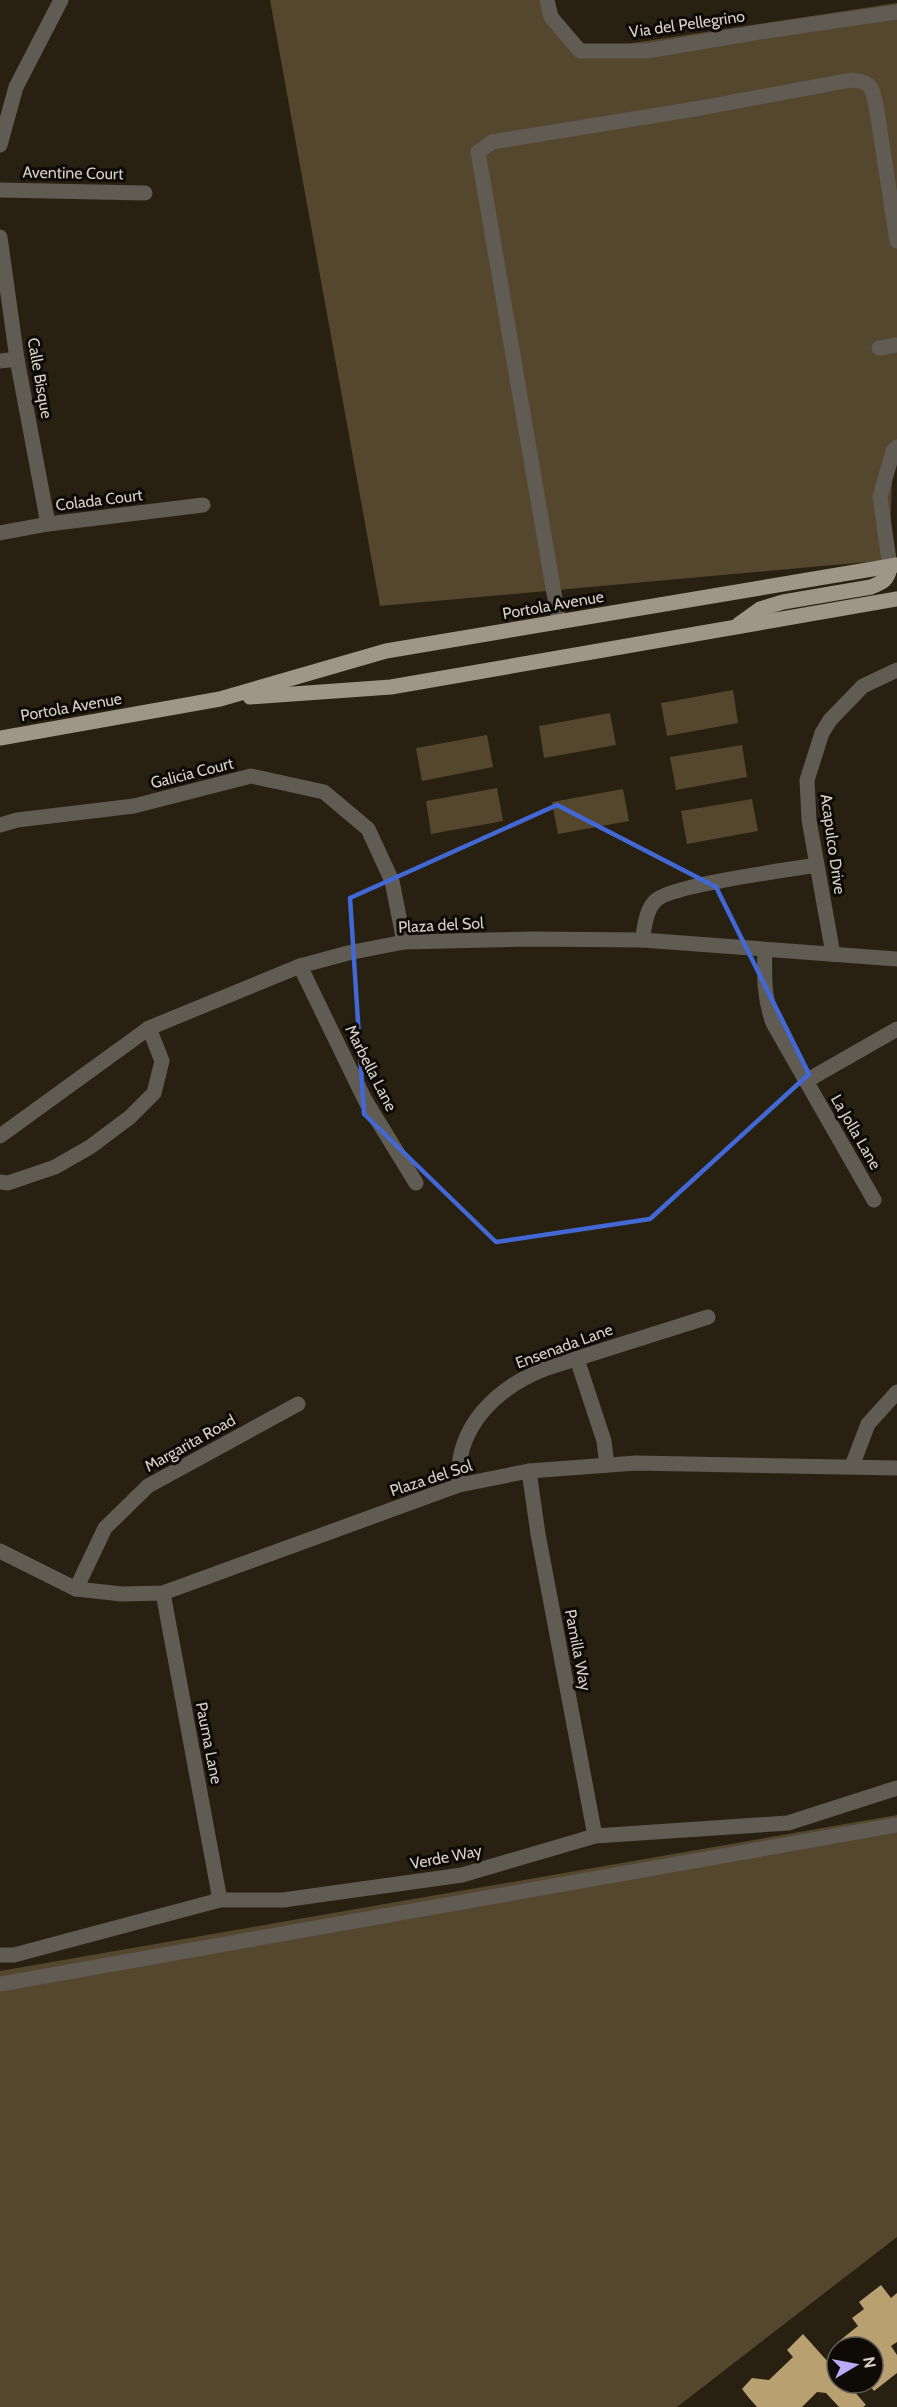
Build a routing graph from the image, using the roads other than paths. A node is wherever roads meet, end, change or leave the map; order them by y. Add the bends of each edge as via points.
1 (61, 0) edge
2 (546, 0) edge
3 (897, 12) edge
4 (0, 145) edge
5 (0, 190) edge
6 (145, 193) dead end
7 (0, 237) edge
8 (897, 241) edge
9 (6, 323) edge
10 (897, 345) edge
11 (879, 348) dead end
12 (17, 359) junction
13 (0, 361) edge
14 (897, 447) edge
15 (203, 505) dead end
16 (48, 524) junction
17 (0, 533) edge
18 (894, 566) edge
19 (897, 598) edge
20 (559, 622) junction
21 (736, 626) junction
22 (897, 670) edge
23 (220, 699) junction
24 (0, 738) edge
25 (0, 825) edge
26 (816, 865) junction
27 (642, 940) junction
28 (404, 942) junction
29 (765, 950) junction
30 (832, 954) junction
31 (897, 959) edge
32 (300, 966) junction
33 (149, 1028) junction
34 (897, 1029) edge
35 (806, 1081) junction
36 (0, 1136) edge
37 (0, 1182) edge
38 (416, 1183) dead end
39 (874, 1200) dead end
40 (708, 1317) dead end
41 (577, 1359) junction
42 (897, 1392) edge
43 (298, 1404) dead end
44 (607, 1465) junction
45 (852, 1466) junction
46 (897, 1468) edge
47 (529, 1471) junction
48 (459, 1485) junction
49 (0, 1551) edge
50 (76, 1590) junction
51 (163, 1593) junction
52 (897, 1788) edge
53 (897, 1825) edge
54 (595, 1836) junction
55 (220, 1900) junction
56 (0, 1955) edge
57 (0, 1984) edge

1 - 4 street via 16,87
2 - 3 street, Via del Pellegrino via 550,17 580,51 647,51
5 - 6 street, Aventine Court
7 - 9 street, Calle Bisque
8 - 20 street via 876,105 872,87 865,81 851,80 492,142 478,152
9 - 12 street, Calle Bisque
10 - 11 street
12 - 13 street
12 - 16 street, Calle Bisque
14 - 18 street via 880,497
15 - 16 street, Colada Court
16 - 17 street, Colada Court
18 - 20 main road, Portola Avenue
18 - 21 main road via 883,582 871,587 783,602 760,609
19 - 21 main road, Portola Avenue
20 - 23 main road, Portola Avenue via 386,651
21 - 23 main road, Portola Avenue via 391,687
22 - 26 street, Acapulco Drive via 863,686 822,733 807,788
23 - 24 main road, Portola Avenue
25 - 28 street, Galicia Court via 134,806 251,776 324,792 368,829 392,881
26 - 27 street via 663,894 648,910
26 - 30 street, Acapulco Drive
27 - 28 street, Plaza del Sol
27 - 29 street, Plaza del Sol
28 - 32 street, Plaza del Sol
29 - 30 street, Plaza del Sol
29 - 35 street, La Jolla Lane via 767,1008
30 - 31 street, Plaza del Sol
32 - 33 street, Plaza del Sol
32 - 38 street, Marbella Lane via 365,1100
33 - 36 street, Plaza del Sol
33 - 37 street via 162,1061 154,1093 90,1147 55,1167 8,1183
34 - 35 street
35 - 39 street, La Jolla Lane
40 - 41 street, Ensenada Lane
41 - 44 street via 604,1441
41 - 48 street, Ensenada Lane via 528,1375 497,1395 482,1411 462,1450
42 - 45 street via 868,1424
43 - 50 street, Margarita Road via 148,1486 105,1528
44 - 45 street, Plaza del Sol
44 - 47 street, Plaza del Sol
45 - 46 street, Plaza del Sol
47 - 48 street, Plaza del Sol
47 - 54 street, Pamilla Way
48 - 51 street, Plaza del Sol
49 - 50 street, Plaza del Sol
50 - 51 street, Plaza del Sol
51 - 55 street, Pauma Lane
52 - 54 street, Verde Way via 788,1823
53 - 57 street
54 - 55 street, Verde Way via 462,1875 283,1900
55 - 56 street, Verde Way via 14,1955

